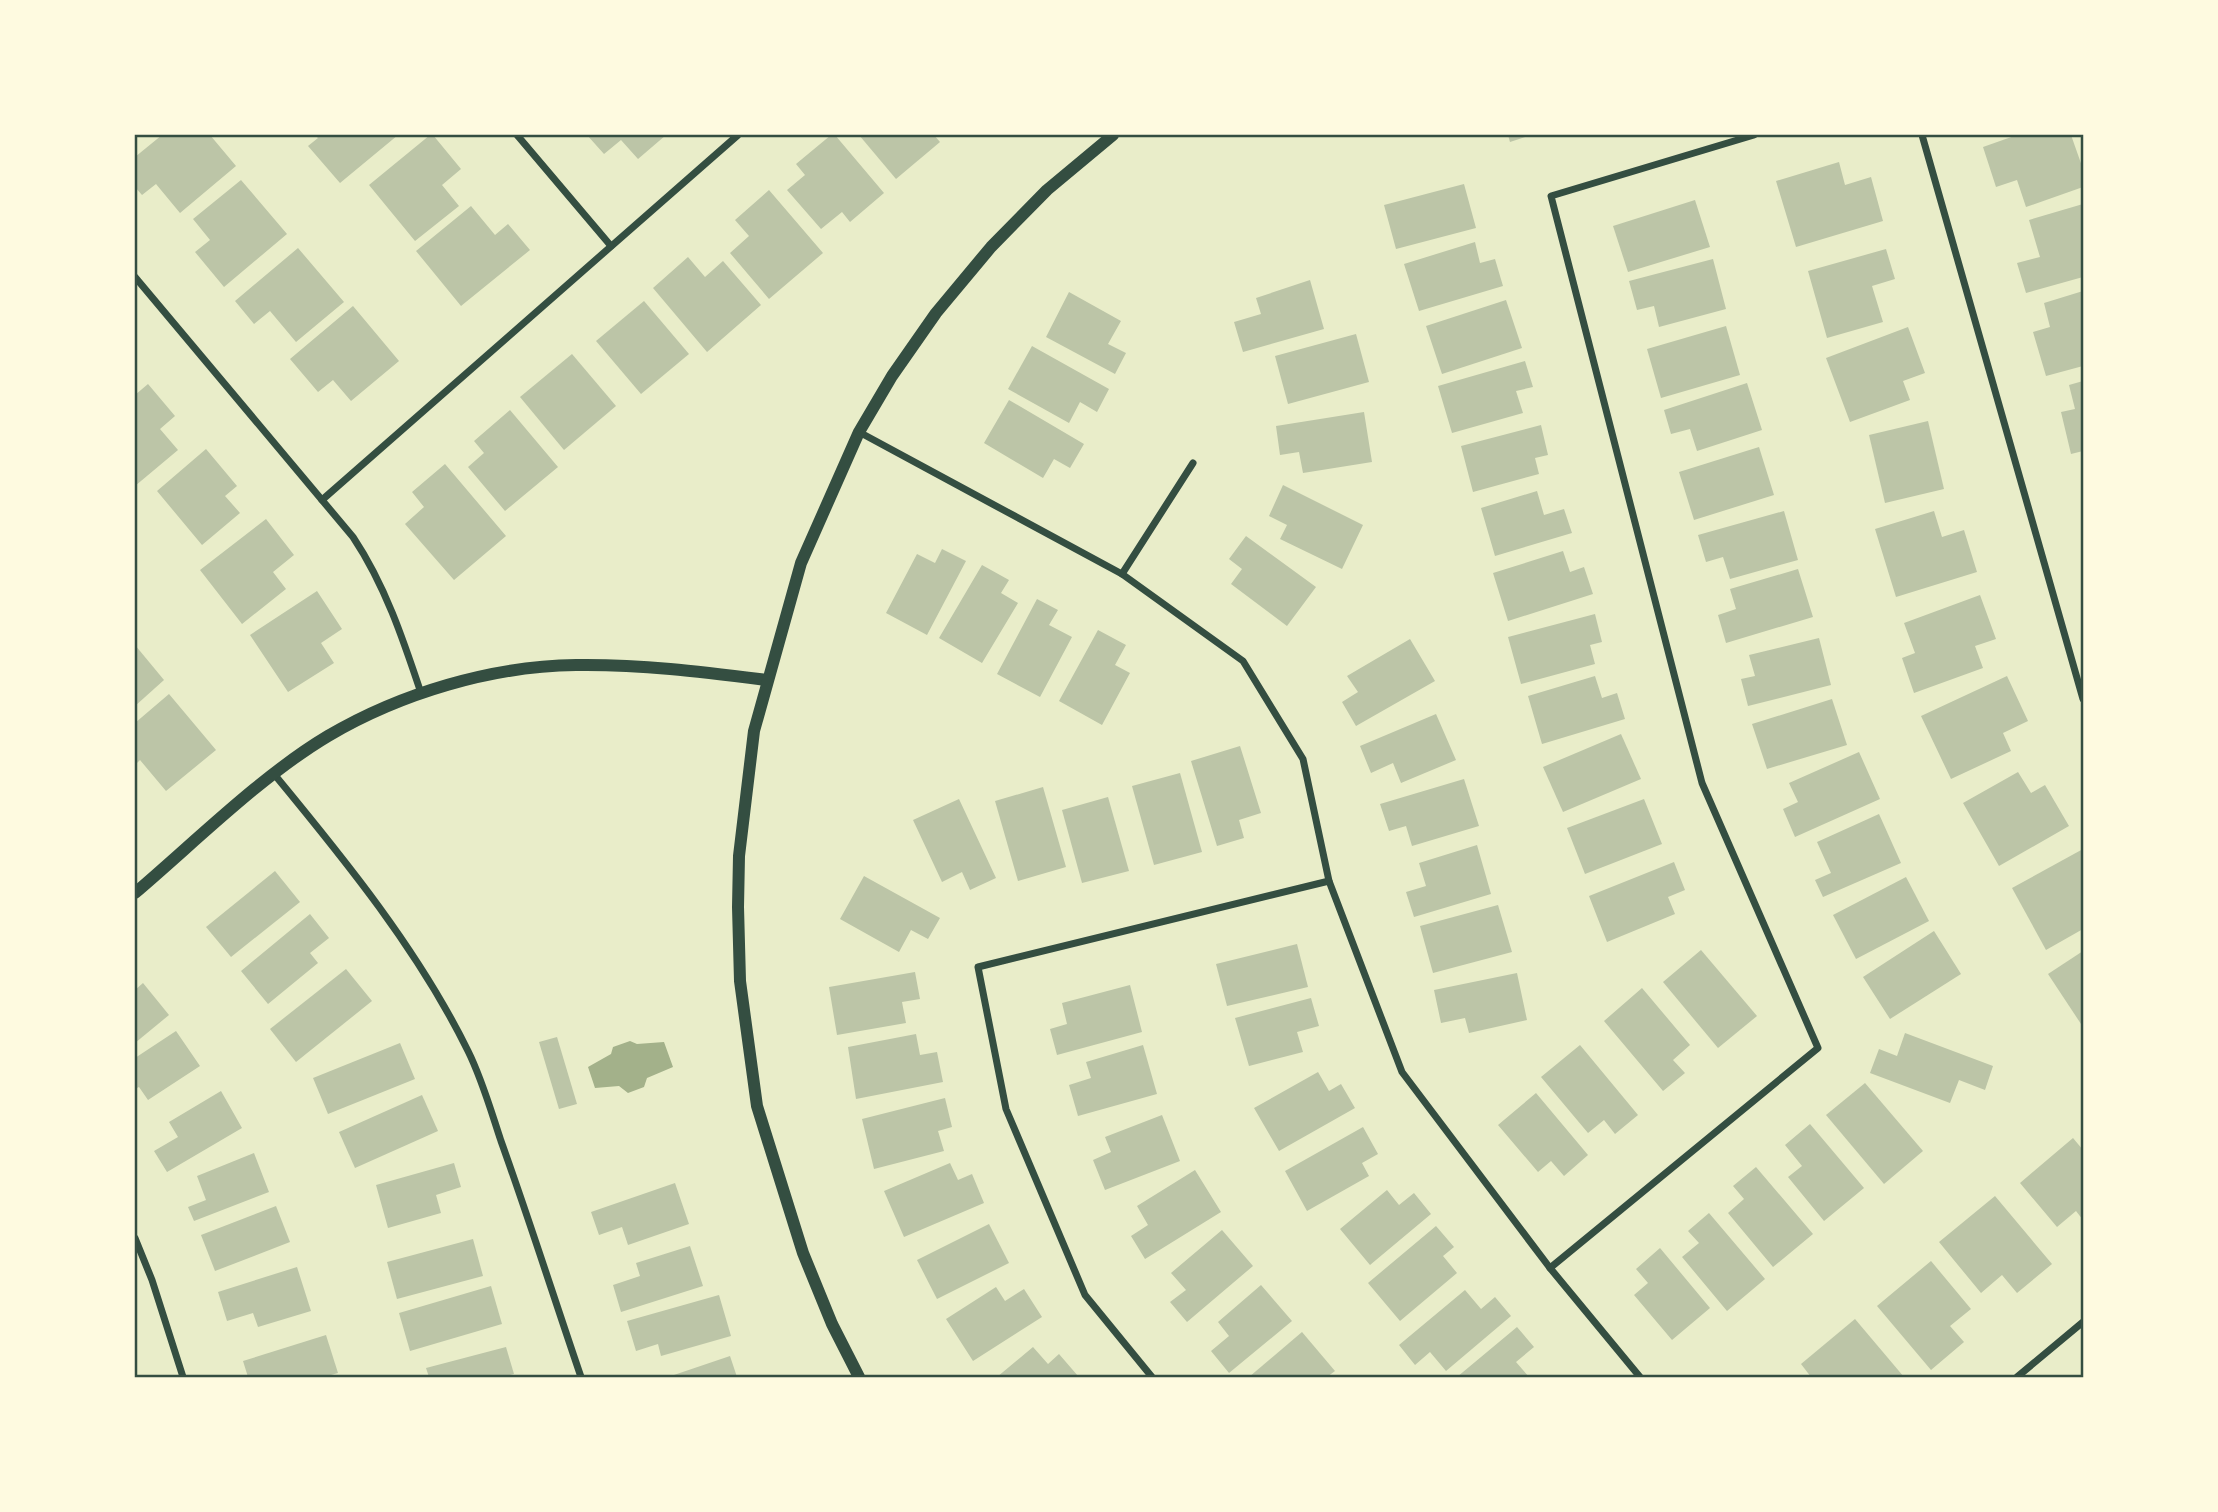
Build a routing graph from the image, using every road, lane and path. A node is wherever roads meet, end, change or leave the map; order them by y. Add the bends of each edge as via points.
1 (517, 135) edge
2 (738, 135) edge
3 (1113, 135) edge
4 (1755, 135) edge
5 (1922, 135) edge
6 (611, 246) junction
7 (135, 277) edge
8 (859, 432) junction
9 (1192, 463) dead end
10 (322, 500) junction
11 (1122, 574) junction
12 (767, 680) junction
13 (421, 693) junction
14 (2083, 699) edge
15 (274, 774) junction
16 (1329, 881) junction
17 (137, 886) edge
18 (135, 1238) edge
19 (1550, 1268) junction
20 (2083, 1322) edge
21 (183, 1377) edge
22 (581, 1377) edge
23 (859, 1377) edge
24 (1152, 1377) edge
25 (1640, 1377) edge
26 (2017, 1377) edge

1 - 6 street
2 - 6 street
3 - 8 street via 1047,190 962,280 906,356
4 - 19 street via 1551,196 1702,783 1818,1048
5 - 14 street
6 - 10 street
7 - 10 street
8 - 11 street
8 - 12 street via 801,563
9 - 11 street
10 - 13 street via 372,565
11 - 16 street via 1244,661 1303,760
12 - 13 street via 686,670 575,665 526,668
12 - 23 street via 754,731 739,856 740,981 757,1106 803,1253
13 - 15 street via 355,721
15 - 17 street
15 - 22 street via 409,950 470,1055
16 - 19 street via 1402,1073
16 - 24 street via 978,967 1006,1109 1085,1295
18 - 21 street
19 - 25 street
20 - 26 street

